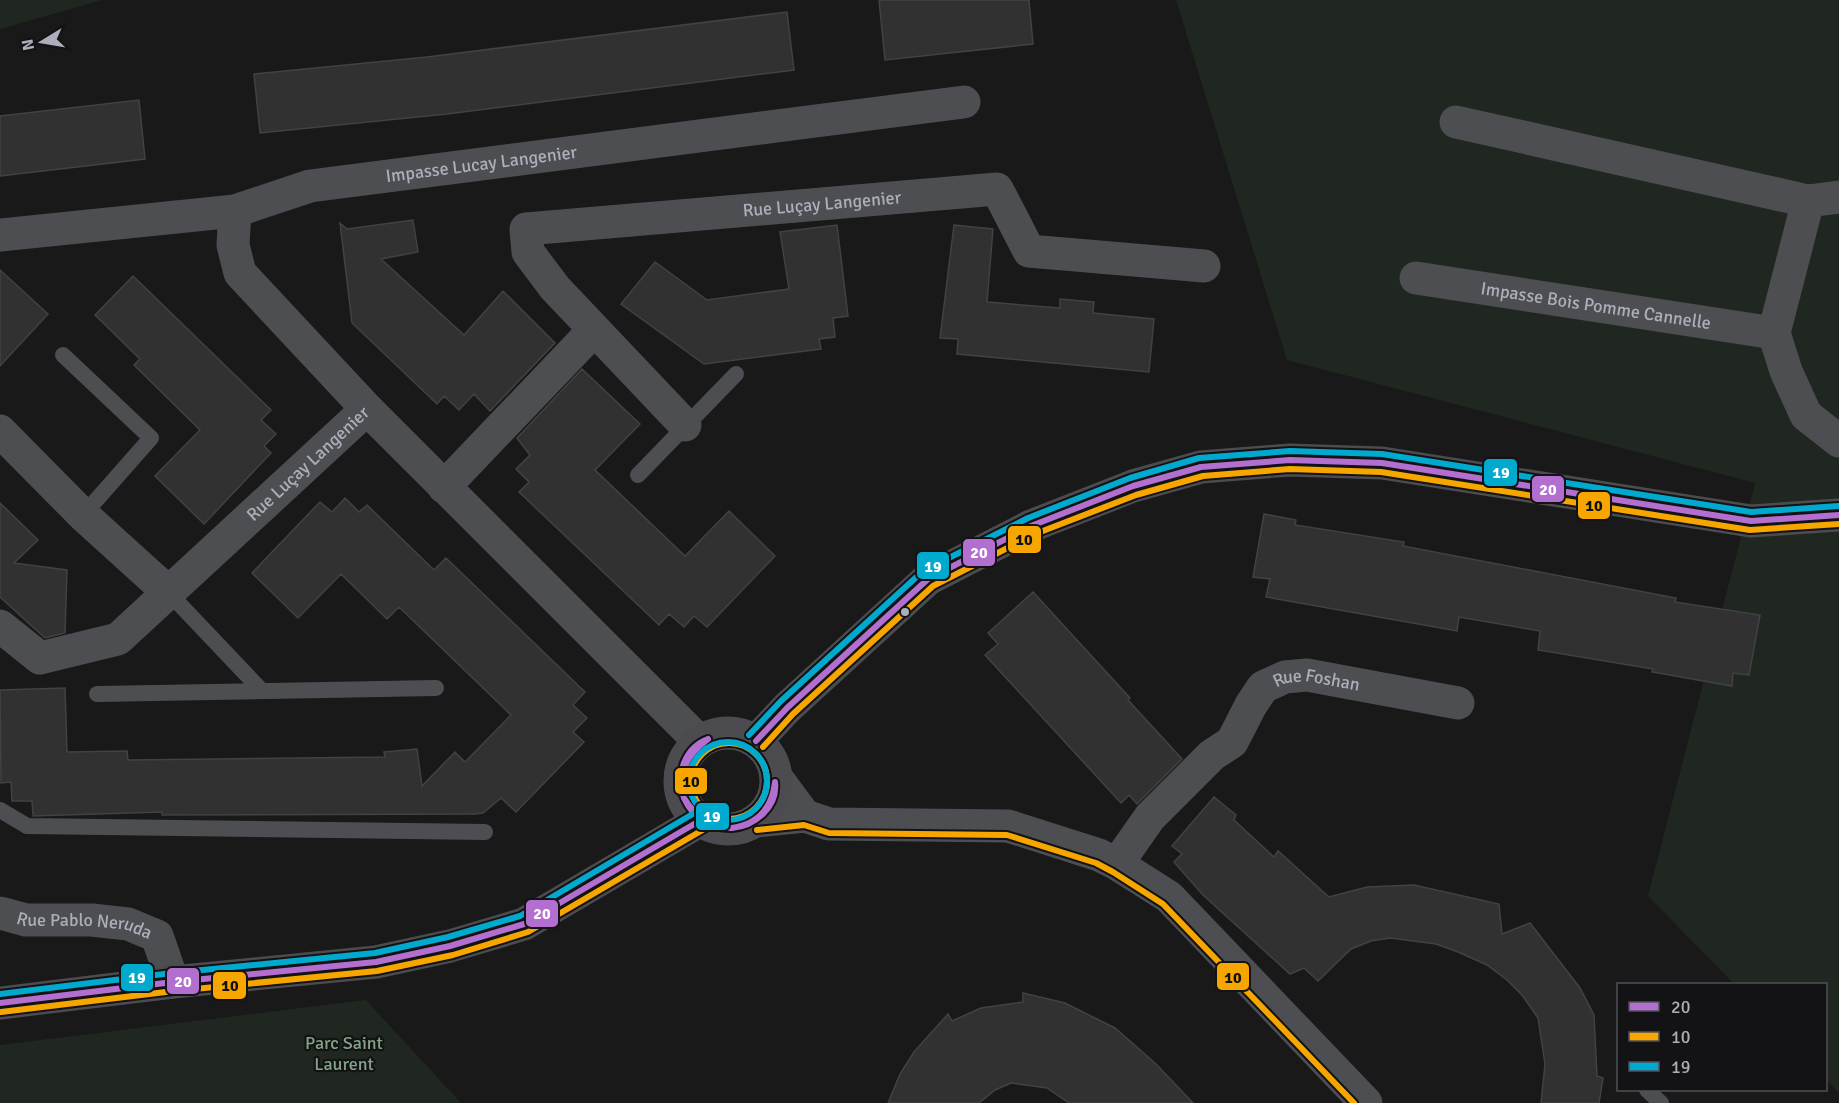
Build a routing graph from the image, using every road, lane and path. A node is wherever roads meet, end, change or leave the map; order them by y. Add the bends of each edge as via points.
1 (964, 102) dead end
2 (1456, 122) dead end
3 (1823, 199) edge
4 (235, 211) junction
5 (0, 235) edge
6 (1204, 266) dead end
7 (1416, 278) dead end
8 (594, 330) junction
9 (1774, 333) junction
10 (63, 355) dead end
11 (736, 374) dead end
12 (367, 409) junction
13 (685, 425) junction
14 (0, 431) edge
15 (1839, 441) edge
16 (638, 475) dead end
17 (444, 487) junction
18 (83, 515) junction
19 (1839, 515) edge
20 (168, 592) junction
21 (0, 626) edge
22 (436, 688) dead end
23 (262, 691) junction
24 (97, 694) dead end
25 (1458, 703) dead end
26 (756, 741) junction
27 (700, 742) junction
28 (777, 777) junction
29 (0, 810) edge
30 (805, 816) junction
31 (701, 820) junction
32 (756, 820) junction
33 (486, 832) dead end
34 (1117, 864) junction
35 (0, 913) edge
36 (173, 982) junction
37 (0, 1003) edge
38 (1649, 1091) edge
39 (1366, 1103) edge
40 (1661, 1103) edge

1 - 4 street, Impasse Lucay Langenier via 310,186
2 - 3 street
3 - 9 street
4 - 5 street, Impasse Lucay Langenier
4 - 12 street via 233,245 240,273
6 - 8 street, Rue Luçay Langenier via 1029,251 997,189 526,228 528,252
7 - 9 street, Impasse Bois Pomme Cannelle
8 - 13 street, Rue Luçay Langenier
8 - 17 street
9 - 15 street via 1806,415
10 - 18 lane via 151,438
11 - 13 lane
12 - 17 street, Rue Luçay Langenier
12 - 20 street, Rue Luçay Langenier
13 - 16 lane
14 - 18 street
17 - 27 street, Rue Luçay Langenier
18 - 20 street
19 - 26 main road via 1750,521 1382,463 1290,460 1201,467 1133,486 1031,526 928,579
20 - 21 street, Rue Luçay Langenier via 118,639 40,658
20 - 23 lane
22 - 23 lane
23 - 24 lane
25 - 34 street, Rue Foshan via 1307,675 1285,677 1263,687 1232,742 1212,755 1150,817
26 - 27 main road via 728,733
26 - 28 main road via 766,751
27 - 31 main road via 682,766 680,782 686,803
28 - 30 street
28 - 32 main road via 772,802
29 - 33 lane via 27,826
30 - 32 street
30 - 34 street via 829,824 1008,826
31 - 32 main road via 728,830
31 - 36 main road via 524,924 376,962
34 - 39 street via 1170,897
35 - 36 street, Rue Pablo Neruda via 26,920 128,924 157,936
36 - 37 main road
38 - 40 lane

